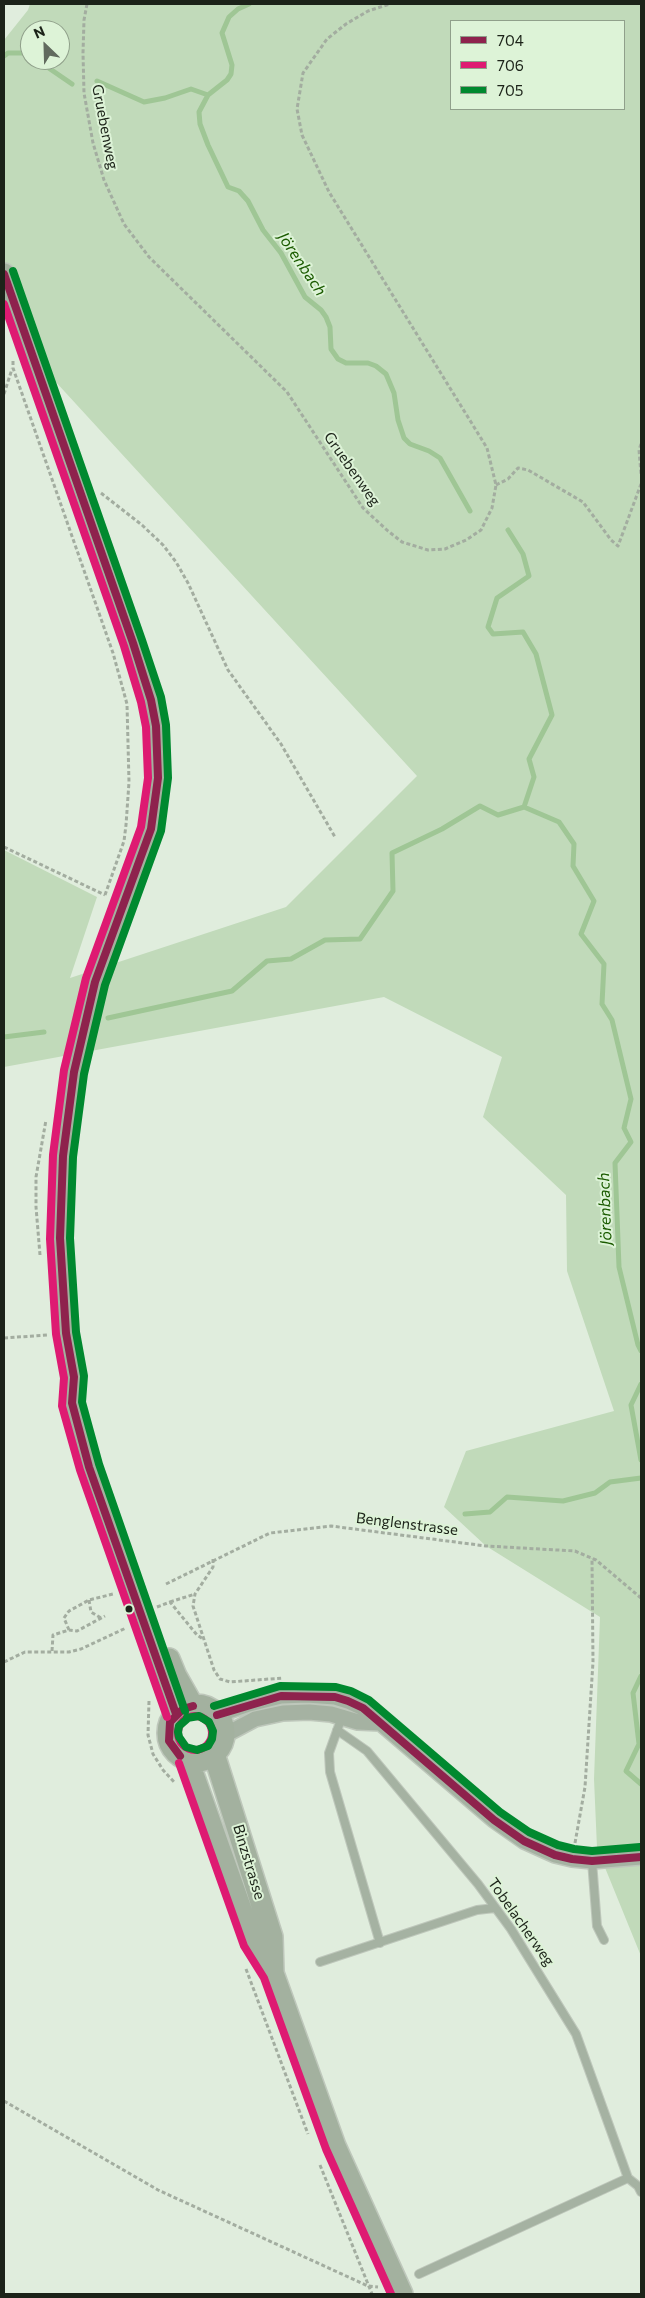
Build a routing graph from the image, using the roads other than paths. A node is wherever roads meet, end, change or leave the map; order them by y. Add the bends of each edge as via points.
1 (4, 274) edge
2 (348, 1701) junction
3 (184, 1710) junction
4 (217, 1715) junction
5 (339, 1723) junction
6 (380, 1723) junction
7 (219, 1745) junction
8 (188, 1760) junction
9 (641, 1857) edge
10 (592, 1861) junction
11 (495, 1908) junction
12 (604, 1940) dead end
13 (380, 1943) junction
14 (320, 1962) dead end
15 (272, 1973) junction
16 (628, 2178) junction
17 (641, 2192) edge
18 (419, 2274) dead end
19 (402, 2294) edge

1 - 3 main road via 133,643 154,714 158,752 156,804 143,855 95,982 74,1072 60,1200 61,1280 53,1337 74,1377 72,1402 89,1467 176,1676
2 - 4 street via 335,1697 281,1696
2 - 5 lane
2 - 6 street via 363,1708
3 - 4 main road via 202,1706
3 - 8 main road via 168,1731 169,1741 180,1756
4 - 7 main road via 223,1729
5 - 6 street
5 - 7 street via 309,1712 282,1713 255,1720
5 - 11 lane, Tobelacherweg via 368,1751
5 - 13 lane via 329,1753 330,1772
6 - 10 street via 524,1841 555,1854
7 - 8 main road via 198,1761
7 - 15 main road, Binzstrasse via 272,1937
8 - 15 main road, Binzstrasse via 253,1943
9 - 10 street
10 - 12 lane via 597,1926
11 - 13 lane via 477,1910
11 - 16 lane, Tobelacherweg via 576,2034
13 - 14 lane
15 - 19 main road, Binzstrasse via 335,2146
16 - 17 lane, Tobelacherweg
16 - 18 lane

